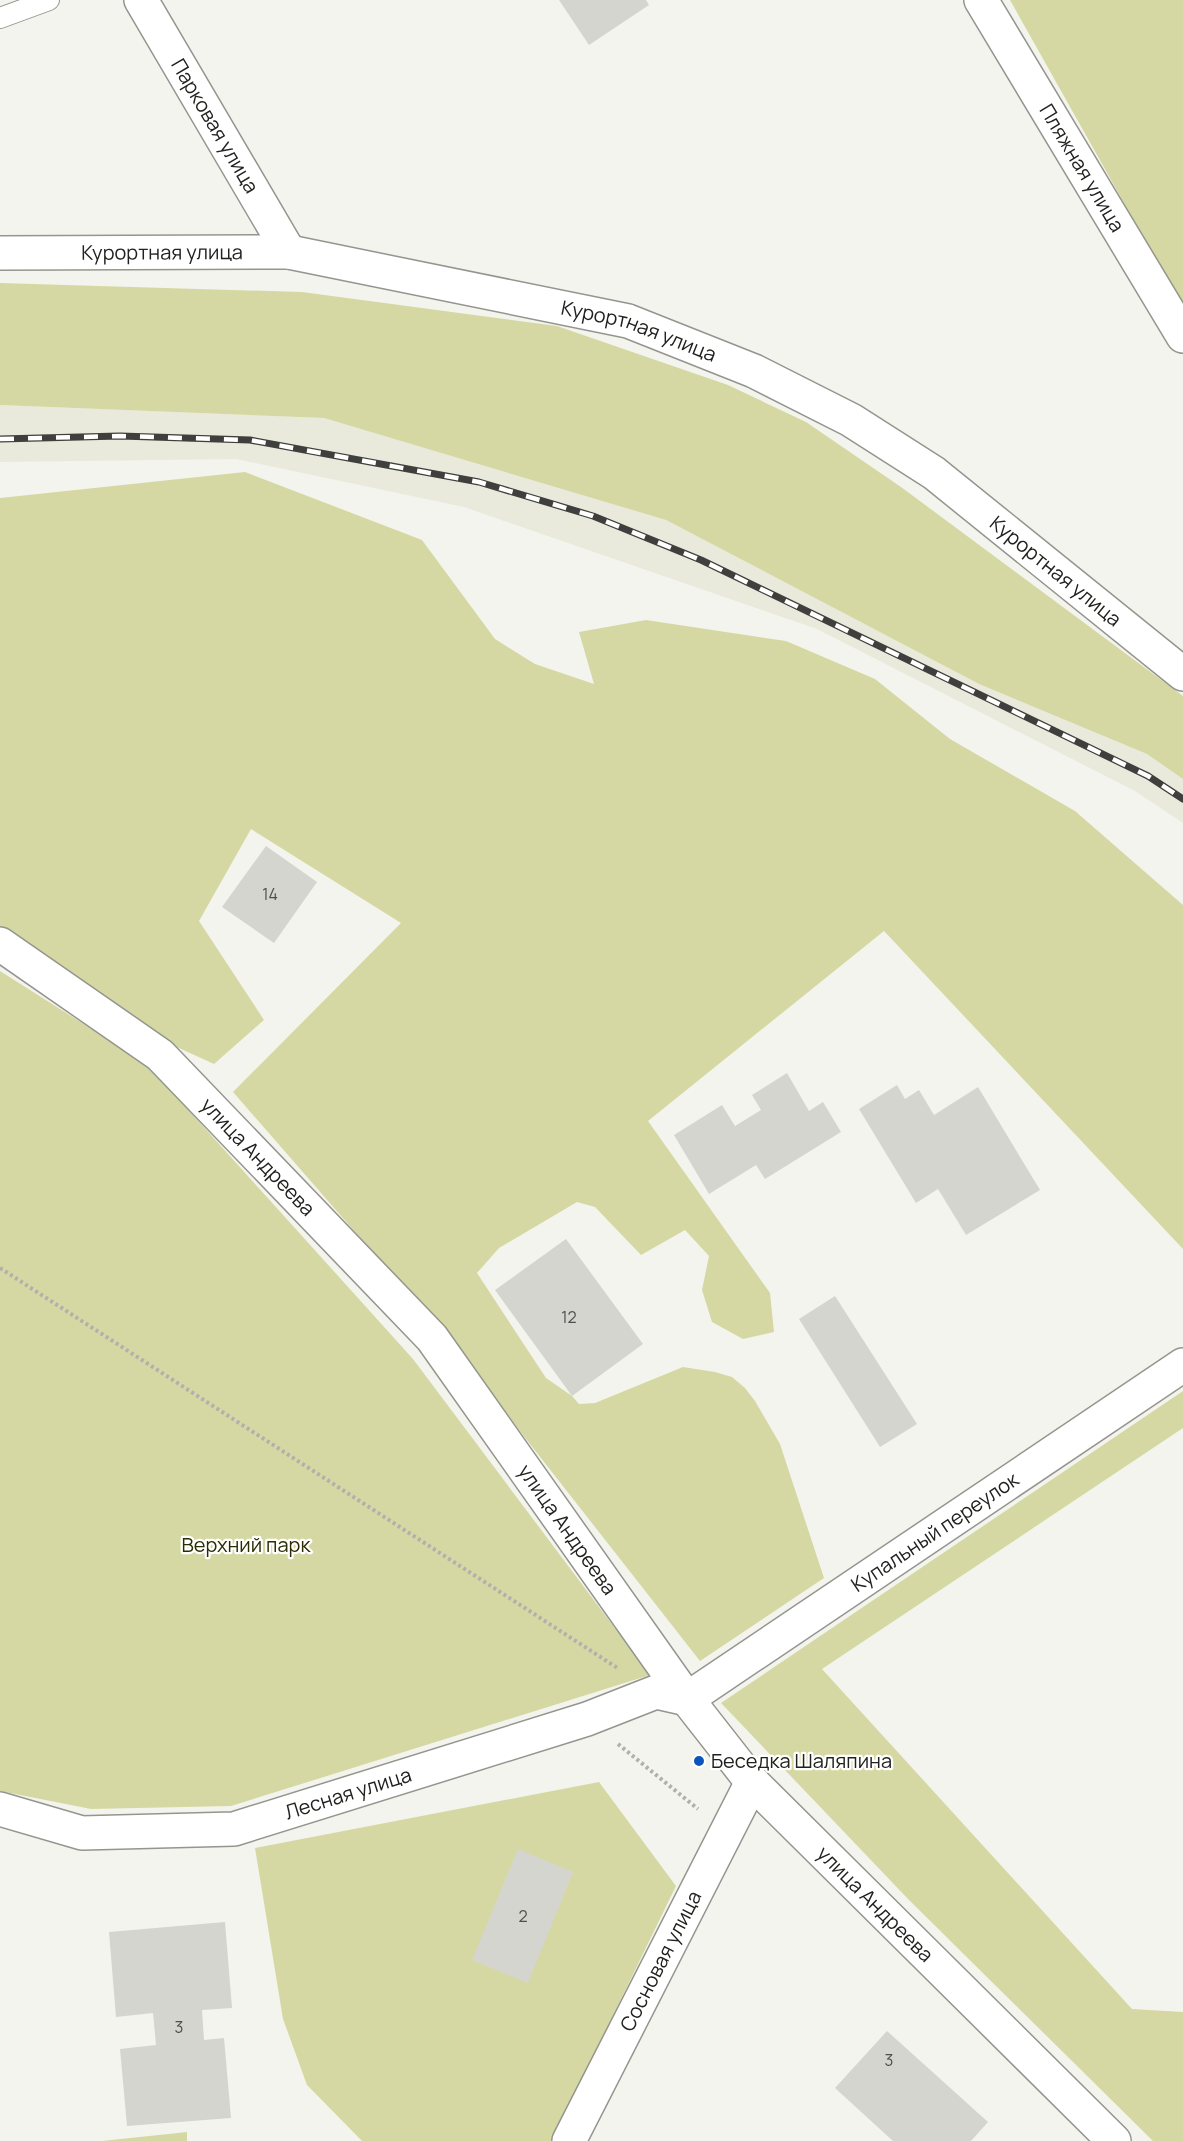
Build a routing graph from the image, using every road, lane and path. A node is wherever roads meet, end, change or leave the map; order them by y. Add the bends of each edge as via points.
1 (49, 0) edge
2 (141, 0) edge
3 (981, 0) edge
4 (0, 18) edge
5 (289, 252) junction
6 (0, 253) edge
7 (1183, 336) edge
8 (1183, 674) edge
9 (0, 944) edge
10 (0, 1268) edge
11 (1183, 1365) edge
12 (671, 1695) junction
13 (587, 1719) junction
14 (752, 1782) junction
15 (0, 1809) edge
16 (727, 1832) junction
17 (569, 2141) edge
18 (1114, 2141) edge

1 - 4 lane
2 - 5 street, Парковая улица
3 - 7 street, Пляжная улица
5 - 6 street, Курортная улица
5 - 8 street, Курортная улица via 628,321 753,371 851,420 934,473
9 - 12 street, улица Андреева via 160,1055 432,1338
10 - 12 path
11 - 12 street, Купальный переулок
12 - 13 street, Лесная улица
12 - 14 street, улица Андреева
13 - 15 street, Лесная улица via 234,1829 82,1833
13 - 16 path
14 - 16 street, Сосновая улица
14 - 18 street, улица Андреева
16 - 17 street, Сосновая улица

